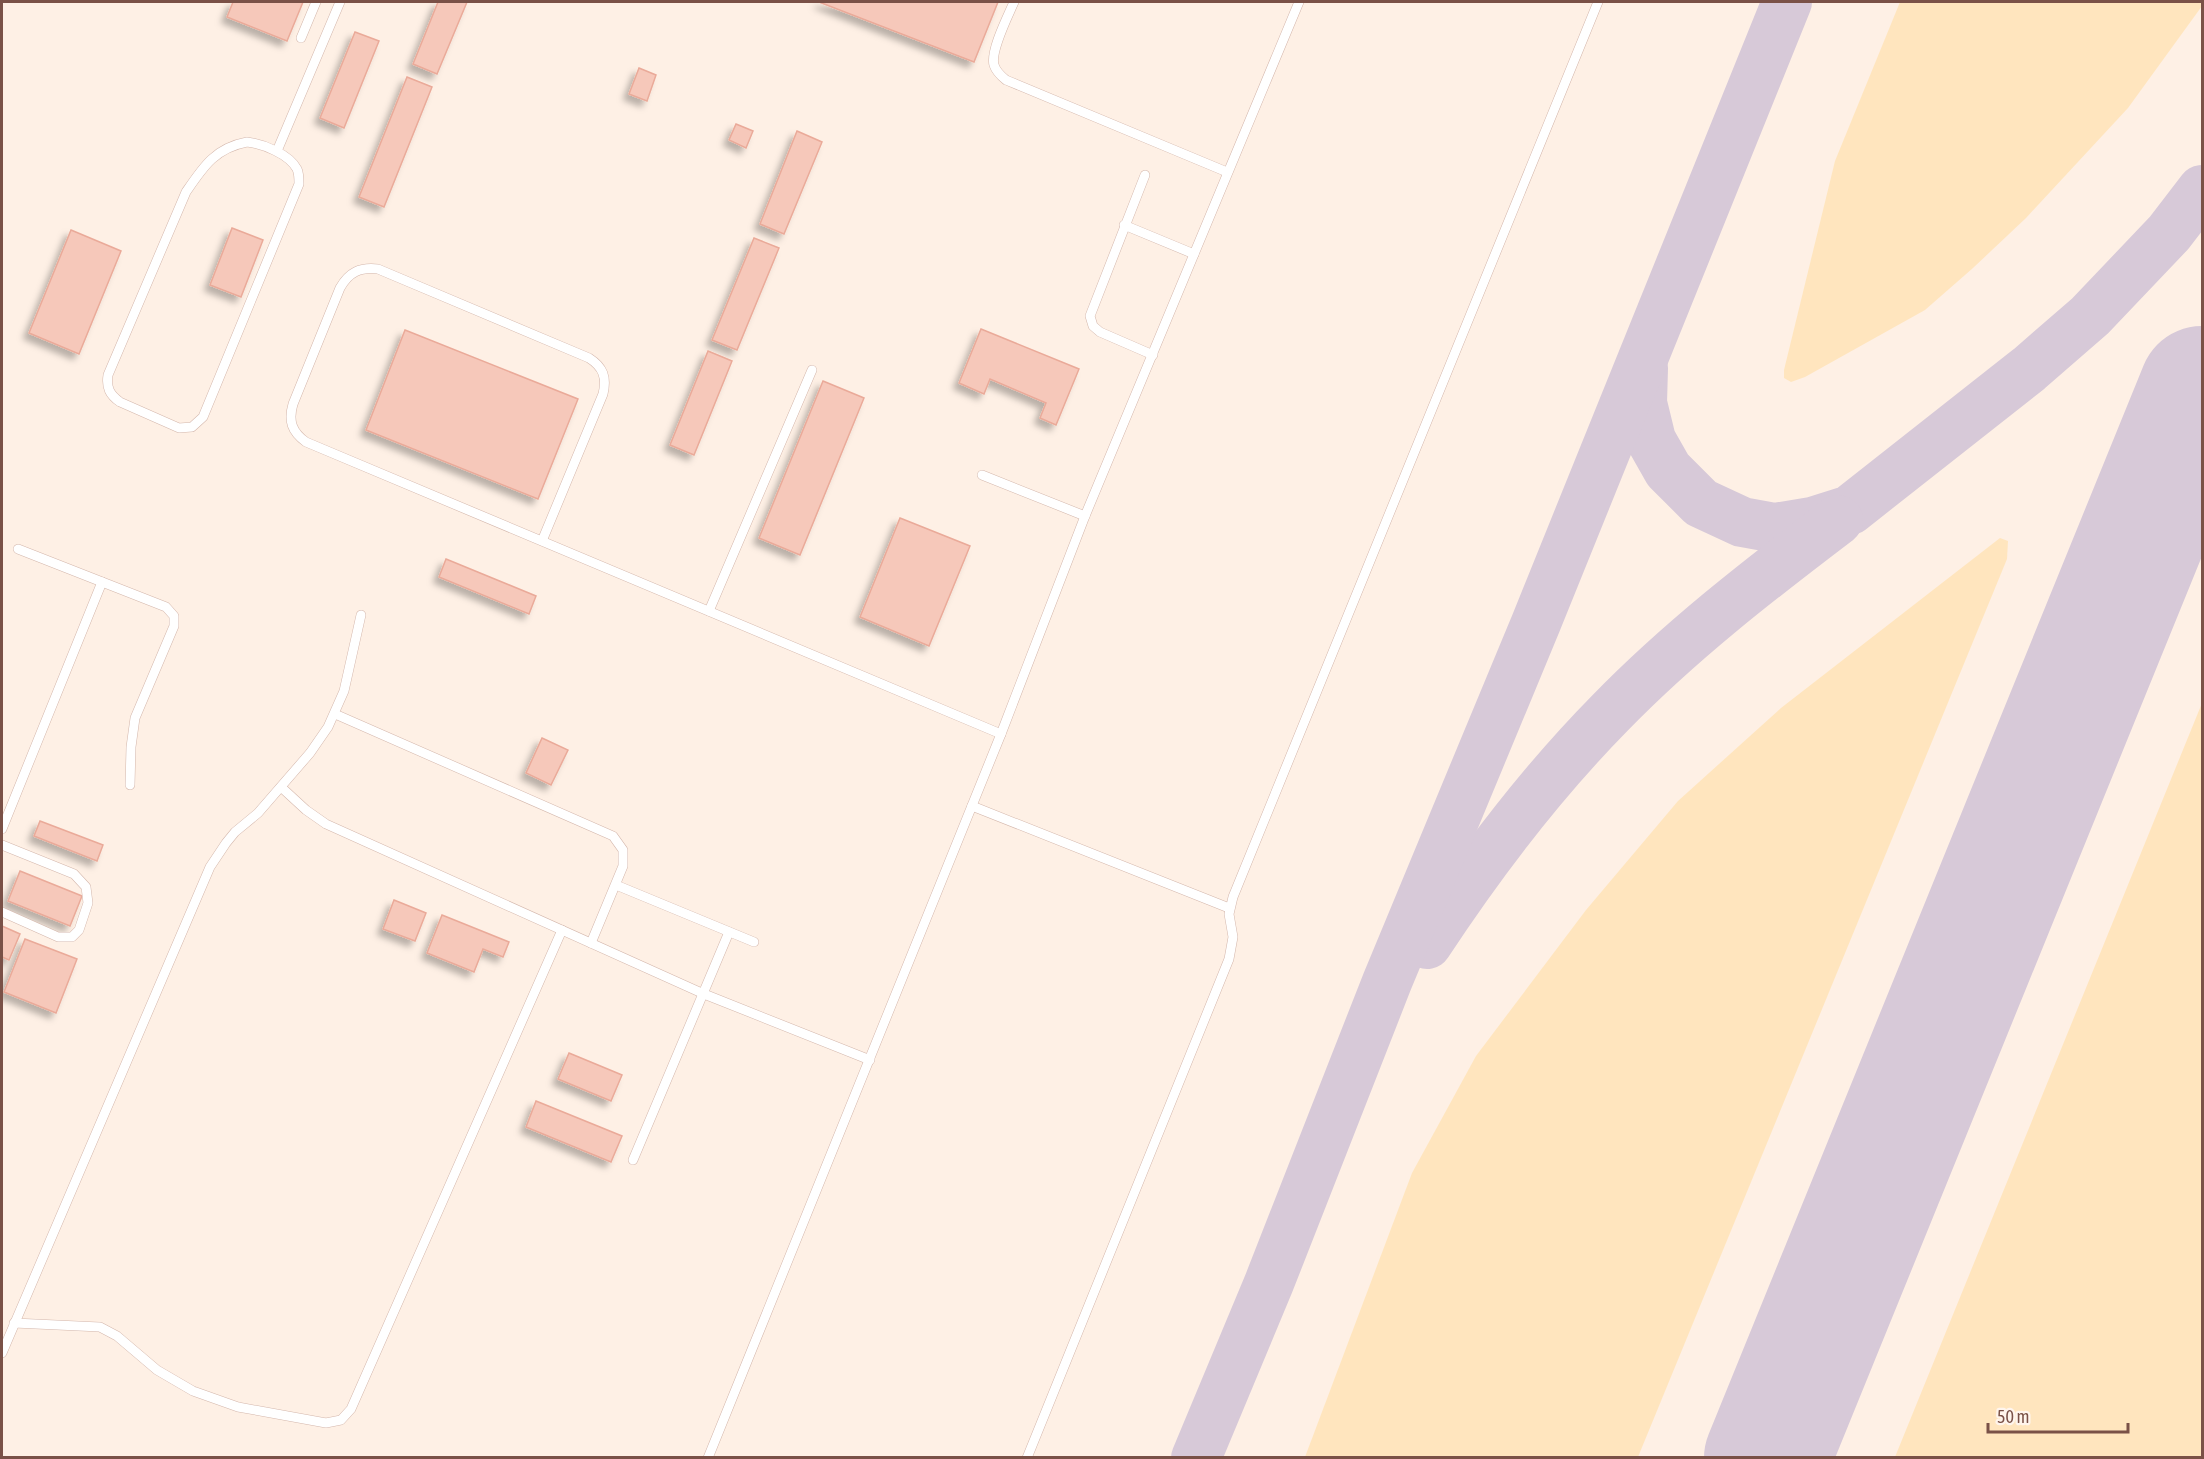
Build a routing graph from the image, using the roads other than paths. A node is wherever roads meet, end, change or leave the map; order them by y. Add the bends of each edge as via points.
1 (316, 2) edge
2 (340, 2) edge
3 (1014, 2) edge
4 (1299, 2) edge
5 (1598, 2) edge
6 (301, 38) dead end
7 (277, 151) junction
8 (1227, 172) junction
9 (1145, 175) dead end
10 (1124, 225) junction
11 (1194, 254) junction
12 (1153, 355) junction
13 (812, 370) dead end
14 (982, 476) dead end
15 (1085, 516) junction
16 (542, 541) junction
17 (18, 549) dead end
18 (102, 582) junction
19 (709, 611) junction
20 (361, 615) dead end
21 (335, 714) junction
22 (1001, 734) junction
23 (130, 786) dead end
24 (281, 787) junction
25 (972, 806) junction
26 (2, 829) edge
27 (2, 845) edge
28 (616, 885) junction
29 (1229, 908) junction
30 (2, 912) edge
31 (562, 930) junction
32 (729, 932) junction
33 (754, 942) dead end
34 (591, 943) junction
35 (704, 994) junction
36 (870, 1060) junction
37 (633, 1160) dead end
38 (14, 1323) junction
39 (2, 1353) edge
40 (708, 1458) edge
41 (1027, 1458) edge

1 - 6 lane
2 - 7 lane
3 - 8 lane via 994,53 993,63 1006,80
4 - 8 lane
5 - 29 lane
7 - 7 lane via 297,168 299,184 203,417 192,427 179,428 112,397 108,375 186,192 202,168 222,150 247,142
8 - 11 lane
9 - 10 lane
10 - 11 lane
10 - 12 lane via 1090,311 1091,321 1100,332
11 - 12 lane
12 - 15 lane
13 - 19 lane
14 - 15 lane
15 - 22 lane
16 - 16 lane via 603,394 606,383 598,364 378,270 355,271 340,288 293,404 291,426 297,436
16 - 19 lane
17 - 18 lane
18 - 23 lane via 166,607 175,621 135,718
18 - 26 lane
19 - 22 lane
20 - 21 lane via 344,692
21 - 24 lane via 320,740
21 - 28 lane via 613,836 624,858
22 - 25 lane
24 - 31 lane via 326,824
24 - 38 lane via 235,832 210,867
25 - 29 lane
25 - 36 lane
27 - 30 lane via 74,874 86,887 88,903 80,930 68,939
28 - 32 lane
28 - 34 lane
29 - 41 lane via 1233,937 1230,959
31 - 34 lane
31 - 38 lane via 351,1409 341,1420 327,1423 215,1400 172,1380 123,1340 100,1327
32 - 33 lane
32 - 35 lane
34 - 35 lane
35 - 36 lane
35 - 37 lane
36 - 40 lane
38 - 39 lane

